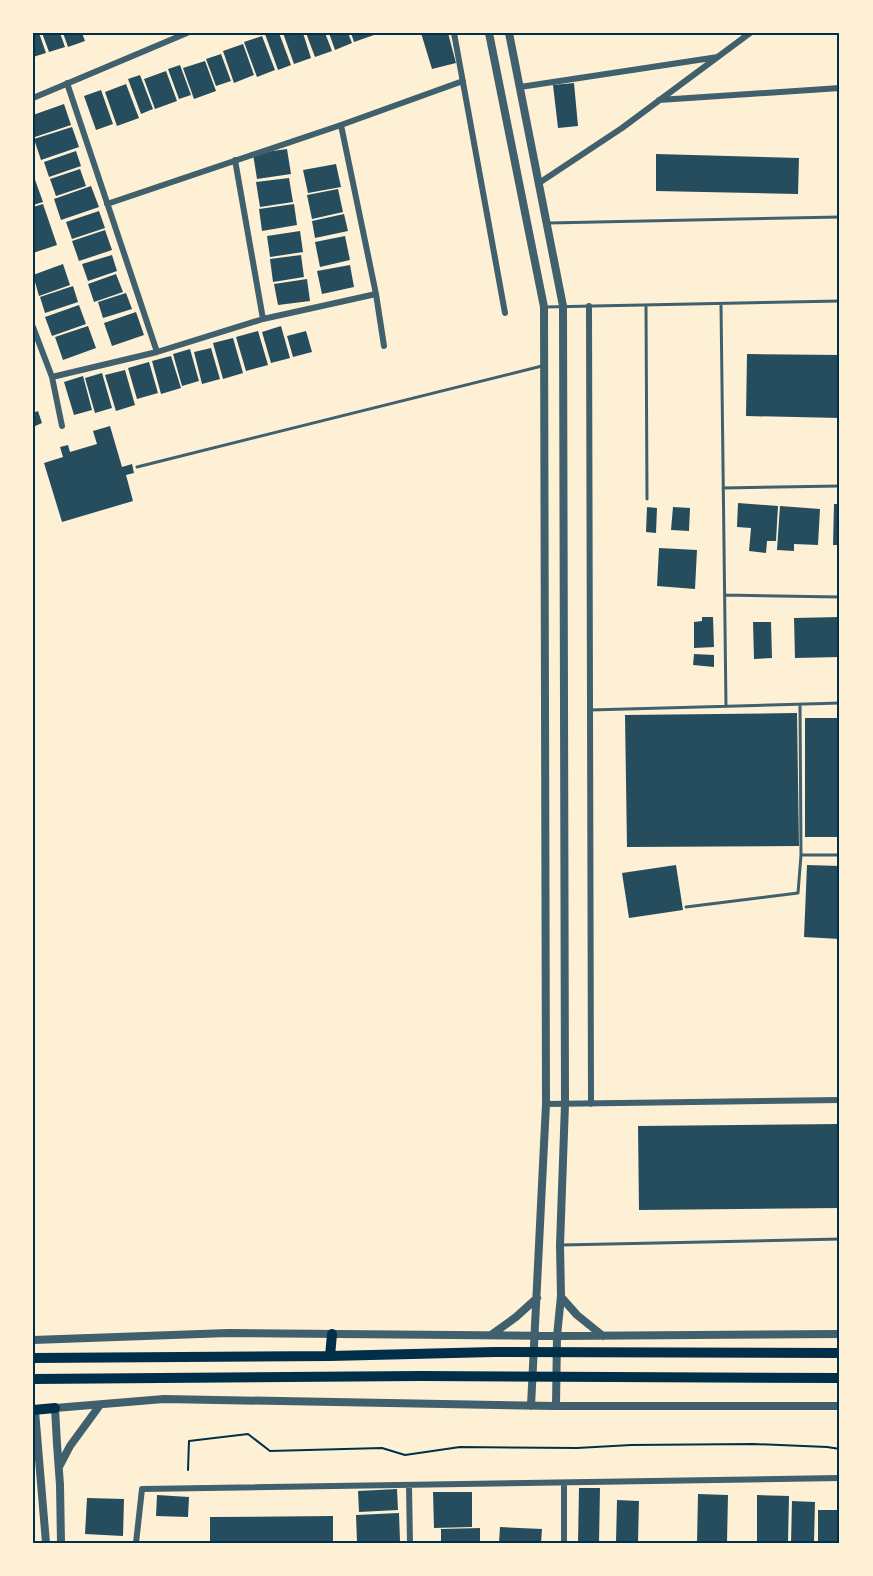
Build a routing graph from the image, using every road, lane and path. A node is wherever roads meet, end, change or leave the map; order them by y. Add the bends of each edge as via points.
1 (186, 33) edge
2 (454, 33) edge
3 (489, 33) edge
4 (509, 33) edge
5 (750, 33) edge
6 (718, 56) junction
7 (463, 81) junction
8 (67, 83) junction
9 (519, 87) junction
10 (840, 88) edge
11 (33, 98) edge
12 (659, 100) junction
13 (341, 125) junction
14 (235, 160) junction
15 (539, 183) junction
16 (107, 204) junction
17 (840, 217) edge
18 (547, 223) junction
19 (376, 294) junction
20 (840, 301) edge
21 (721, 304) junction
22 (646, 305) junction
23 (563, 306) junction
24 (590, 306) junction
25 (544, 307) junction
26 (505, 313) dead end
27 (263, 319) junction
28 (33, 327) edge
29 (384, 346) dead end
30 (157, 352) junction
31 (544, 366) junction
32 (52, 377) junction
33 (62, 426) dead end
34 (137, 467) dead end
35 (840, 486) edge
36 (723, 488) junction
37 (647, 499) dead end
38 (724, 595) junction
39 (840, 597) edge
40 (840, 703) edge
41 (800, 705) junction
42 (726, 706) junction
43 (590, 710) junction
44 (801, 855) junction
45 (840, 855) edge
46 (686, 907) dead end
47 (840, 1100) edge
48 (546, 1104) junction
49 (565, 1104) junction
50 (591, 1104) junction
51 (840, 1239) edge
52 (560, 1245) junction
53 (561, 1297) junction
54 (537, 1298) junction
55 (333, 1334) junction
56 (840, 1334) edge
57 (490, 1336) junction
58 (534, 1336) junction
59 (557, 1336) junction
60 (604, 1336) junction
61 (33, 1340) edge
62 (840, 1353) edge
63 (330, 1356) junction
64 (33, 1358) edge
65 (840, 1378) edge
66 (33, 1379) edge
67 (100, 1405) junction
68 (531, 1406) junction
69 (556, 1406) junction
70 (840, 1406) edge
71 (55, 1408) junction
72 (34, 1410) edge
73 (840, 1449) edge
74 (36, 1461) edge
75 (59, 1468) junction
76 (188, 1470) dead end
77 (840, 1479) edge
78 (564, 1483) junction
79 (410, 1486) junction
80 (46, 1543) edge
81 (62, 1543) edge
82 (136, 1543) edge
83 (410, 1543) edge
84 (564, 1543) edge

1 - 8 street
2 - 7 street
3 - 25 street
4 - 9 street
5 - 6 street
6 - 9 street
6 - 12 street
7 - 13 street
7 - 26 street
8 - 11 street
8 - 16 street
9 - 15 street
10 - 12 street
12 - 15 street
13 - 14 street
13 - 19 street
14 - 16 street
14 - 27 street
15 - 18 street
16 - 30 street
17 - 18 lane
18 - 23 street
19 - 27 street
19 - 29 street
20 - 21 lane
21 - 22 lane
21 - 36 lane
22 - 24 lane
22 - 37 lane
23 - 24 lane
23 - 25 lane
23 - 49 street
24 - 43 street
25 - 31 street
27 - 30 street
28 - 32 street
30 - 32 street
31 - 34 lane
31 - 48 street
32 - 33 street
35 - 36 lane
36 - 38 lane
38 - 39 lane
38 - 42 lane
40 - 41 lane
41 - 42 lane
41 - 44 lane
42 - 43 lane
43 - 50 street
44 - 45 lane
44 - 46 lane via 798,893
47 - 50 street
48 - 49 street
48 - 54 street
49 - 50 street
49 - 52 street
51 - 52 lane
52 - 53 street
53 - 59 street
53 - 60 street
54 - 57 street
54 - 58 street
55 - 57 street
55 - 61 street via 228,1333
55 - 63 highway
56 - 60 street
57 - 58 street
58 - 59 street
58 - 68 street
59 - 60 street
59 - 69 street
62 - 63 highway
63 - 64 highway
65 - 66 highway
67 - 68 street via 164,1399
67 - 71 street
67 - 75 street
68 - 69 street
69 - 70 street
71 - 72 highway
71 - 75 street
72 - 74 street
73 - 76 path via 753,1444 631,1445 460,1448 405,1455 382,1448 270,1451 248,1434 189,1441
74 - 80 street
75 - 81 street
77 - 78 street
78 - 79 street
78 - 84 street
79 - 82 street via 142,1489
79 - 83 street

